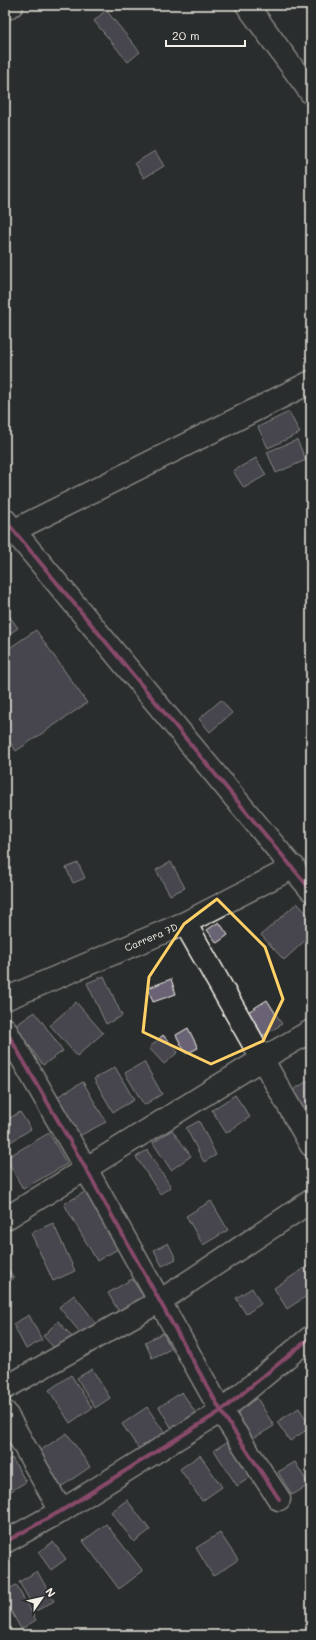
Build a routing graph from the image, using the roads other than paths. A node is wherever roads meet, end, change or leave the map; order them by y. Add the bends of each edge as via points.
1 (12, 5) edge
2 (247, 5) edge
3 (5, 9) edge
4 (311, 93) edge
5 (311, 382) edge
6 (10, 525) edge
7 (294, 867) junction
8 (311, 890) edge
9 (184, 923) junction
10 (5, 999) edge
11 (5, 1030) edge
12 (311, 1031) edge
13 (262, 1059) junction
14 (311, 1145) edge
15 (86, 1169) junction
16 (311, 1201) edge
17 (5, 1219) edge
18 (160, 1301) junction
19 (311, 1337) edge
20 (5, 1388) edge
21 (221, 1411) junction
22 (5, 1412) edge
23 (279, 1499) dead end
24 (61, 1511) junction
25 (5, 1542) edge

1 - 3 street
2 - 4 street
5 - 6 street
6 - 7 street
7 - 8 street
7 - 9 street, Carrera 7D
9 - 10 street, Carrera 7D
9 - 13 street
11 - 15 street
12 - 13 street
13 - 14 street
13 - 15 street
15 - 17 street
15 - 18 street
16 - 18 street
18 - 20 street
18 - 21 street
19 - 21 street
21 - 23 street
21 - 24 street
22 - 24 street
24 - 25 street

